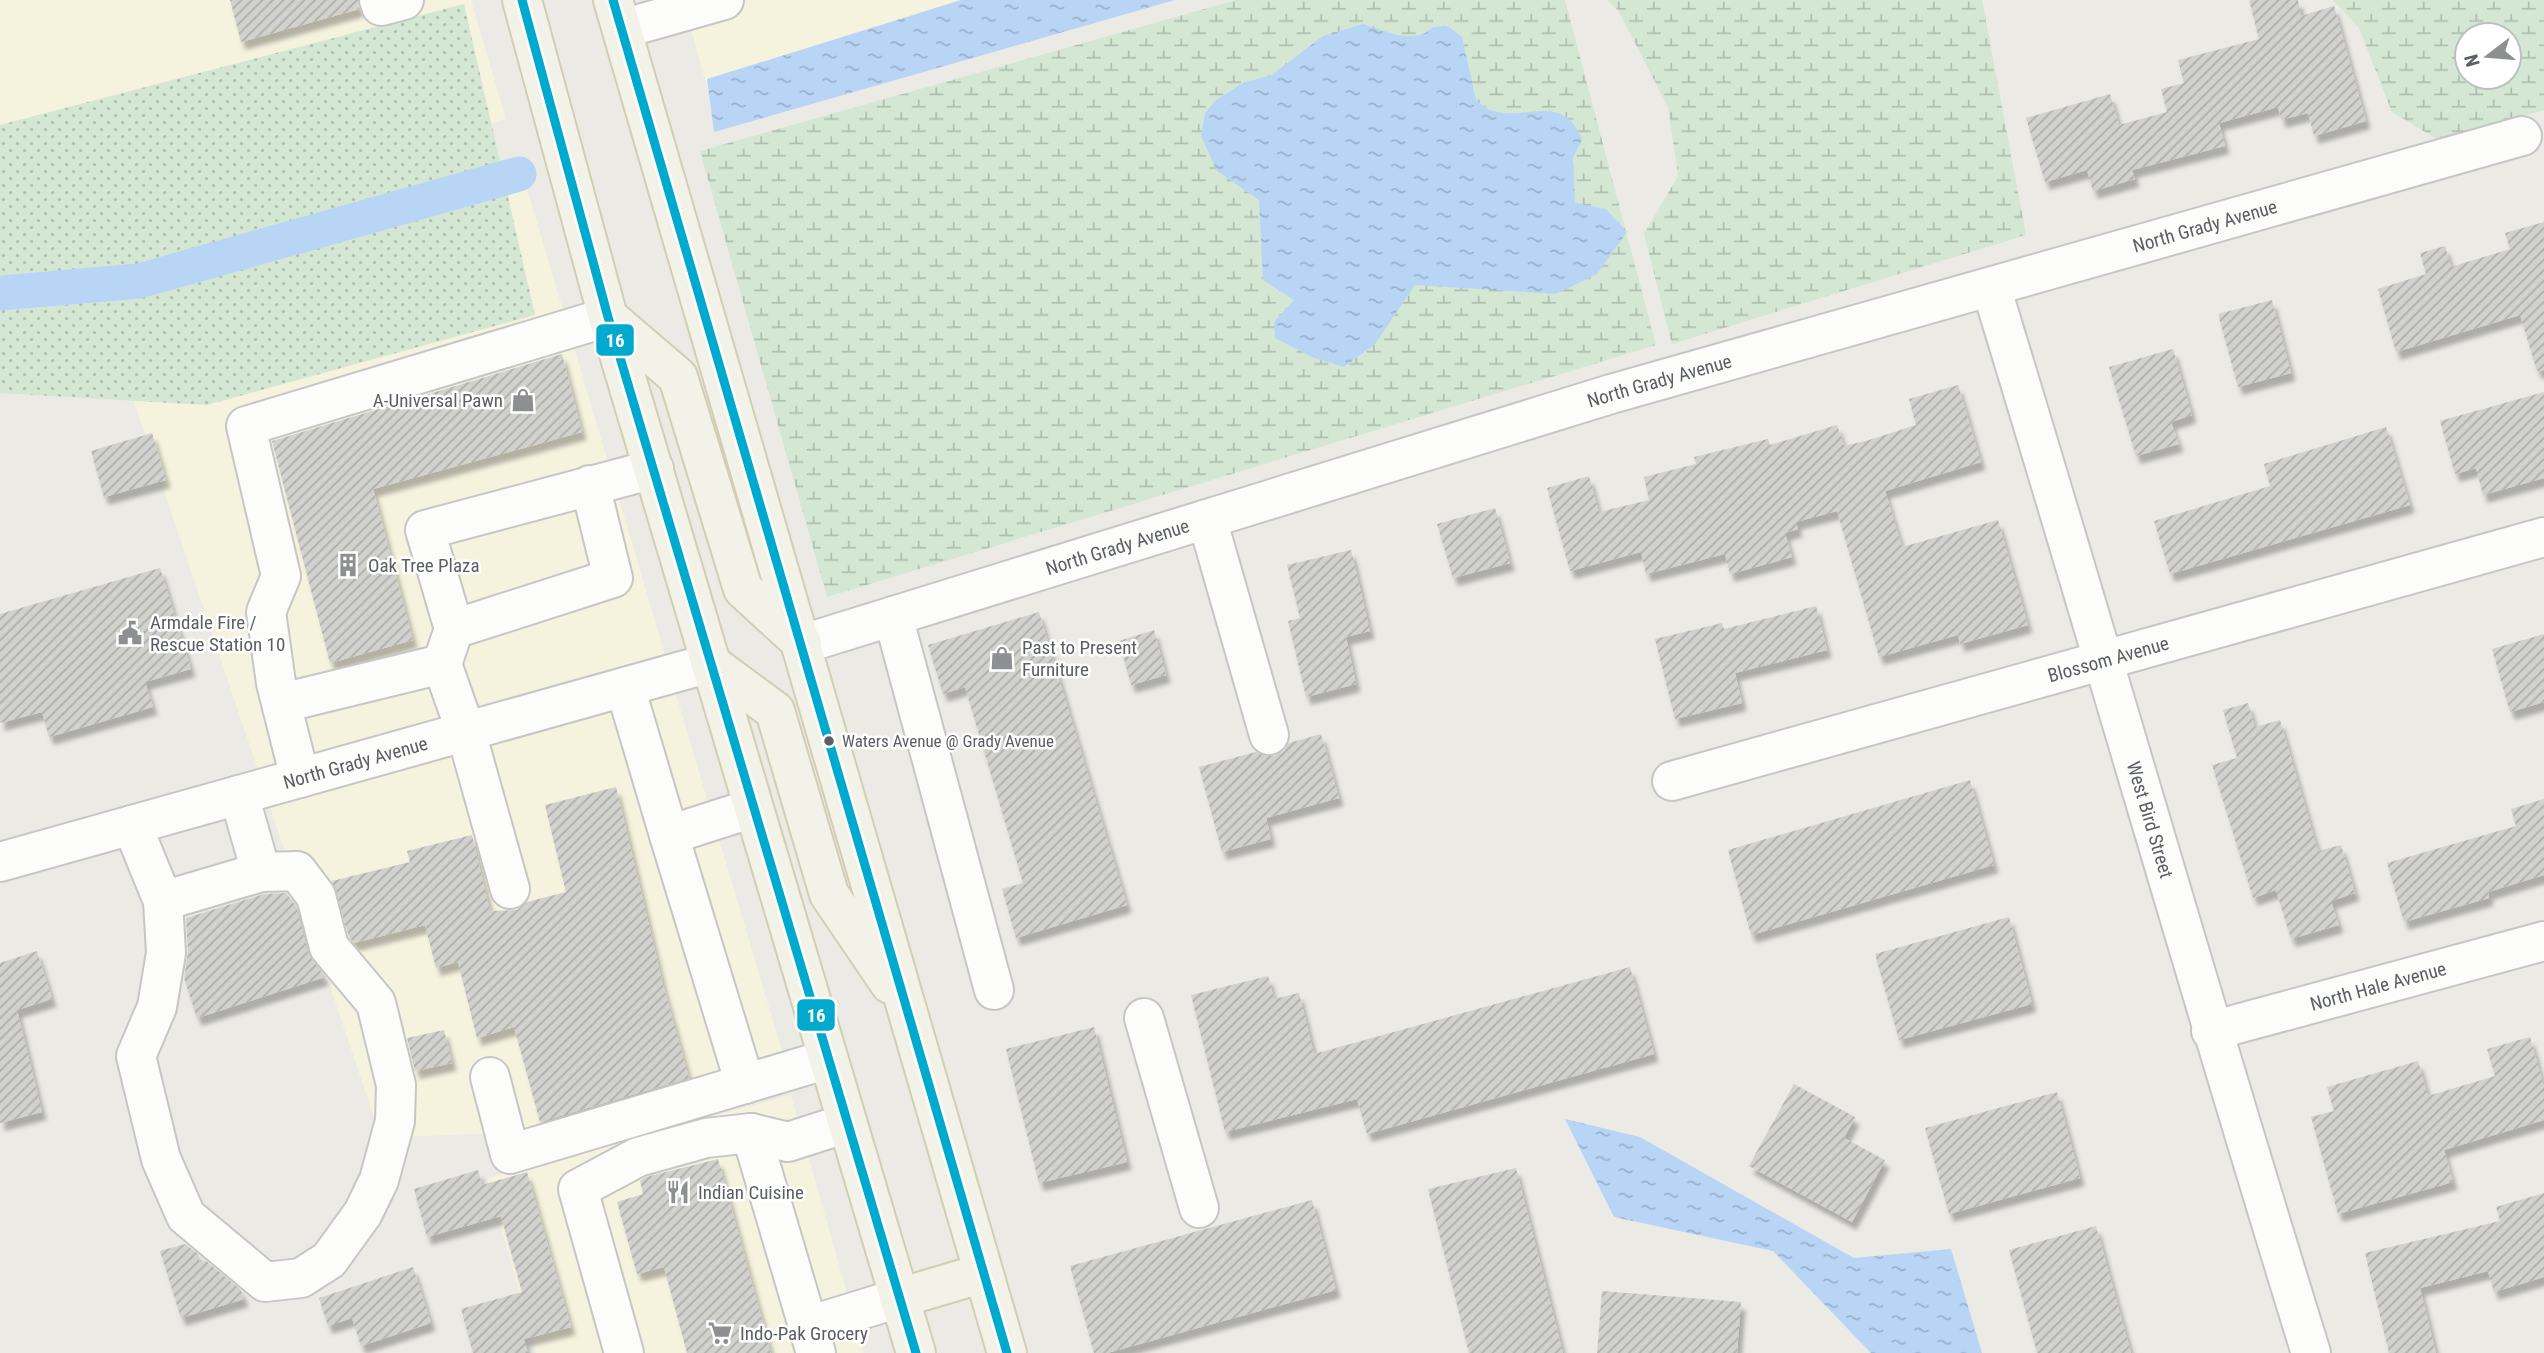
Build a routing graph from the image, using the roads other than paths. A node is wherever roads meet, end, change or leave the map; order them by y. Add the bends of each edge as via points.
1 (379, 0) edge
2 (404, 0) edge
3 (522, 0) edge
4 (724, 0) edge
5 (618, 15) edge
6 (2522, 136) dead end
7 (1991, 288) junction
8 (608, 317) junction
9 (654, 469) junction
10 (590, 485) junction
11 (1207, 519) junction
12 (2544, 537) edge
13 (893, 616) junction
14 (803, 644) junction
15 (448, 647) junction
16 (2105, 658) junction
17 (710, 663) junction
18 (625, 687) junction
19 (282, 703) junction
20 (466, 732) junction
21 (1269, 735) dead end
22 (300, 778) junction
23 (1672, 781) dead end
24 (239, 795) junction
25 (753, 808) junction
26 (132, 825) junction
27 (669, 835) junction
28 (0, 862) edge
29 (261, 872) junction
30 (510, 888) dead end
31 (163, 901) junction
32 (2544, 941) edge
33 (994, 990) dead end
34 (909, 1012) junction
35 (1144, 1018) dead end
36 (2211, 1031) junction
37 (828, 1059) junction
38 (490, 1077) dead end
39 (745, 1084) junction
40 (847, 1123) junction
41 (751, 1133) junction
42 (1199, 1208) dead end
43 (984, 1273) junction
44 (899, 1298) junction
45 (812, 1340) edge
46 (624, 1353) edge
47 (916, 1353) edge
48 (1007, 1353) edge
49 (2311, 1353) edge

1 - 2 street via 381,6
3 - 8 main road
4 - 5 street
5 - 14 main road
6 - 7 street, North Grady Avenue
7 - 11 street, North Grady Avenue via 1611,394
7 - 16 street, West Bird Street
8 - 9 main road
8 - 14 main road via 678,377 743,589
8 - 19 street via 246,426 281,576 266,612
9 - 10 street
9 - 17 main road
10 - 15 street via 613,578
10 - 15 street via 425,530
11 - 13 street, North Grady Avenue
11 - 21 street
12 - 16 street, Blossom Avenue
13 - 14 street, North Grady Avenue
13 - 33 street
14 - 34 main road
15 - 19 street
15 - 20 street
16 - 23 street, Blossom Avenue
16 - 36 street, West Bird Street
17 - 18 street, North Grady Avenue
17 - 25 main road
17 - 34 main road via 775,711 829,894
18 - 20 street, North Grady Avenue
18 - 27 street
19 - 22 street
20 - 22 street, North Grady Avenue
20 - 30 street
22 - 24 street, North Grady Avenue
24 - 26 street, North Grady Avenue
24 - 29 street
25 - 27 street
25 - 37 main road
26 - 28 street, North Grady Avenue
26 - 31 street
27 - 39 street
29 - 31 street
29 - 31 street via 297,871 316,896 330,947 376,1003 396,1085 395,1121 379,1180 363,1213 329,1260 301,1278 265,1282 186,1216 162,1159 136,1056 157,1007 166,953
32 - 36 street, North Hale Avenue
34 - 43 main road
35 - 42 street
36 - 49 street, West Bird Street
37 - 39 street
37 - 40 main road
38 - 39 street via 510,1154
40 - 41 street via 788,1142
40 - 44 main road
41 - 45 street
41 - 46 street via 706,1138 638,1157 578,1189
43 - 44 main road
43 - 48 main road
44 - 45 street
44 - 47 main road

